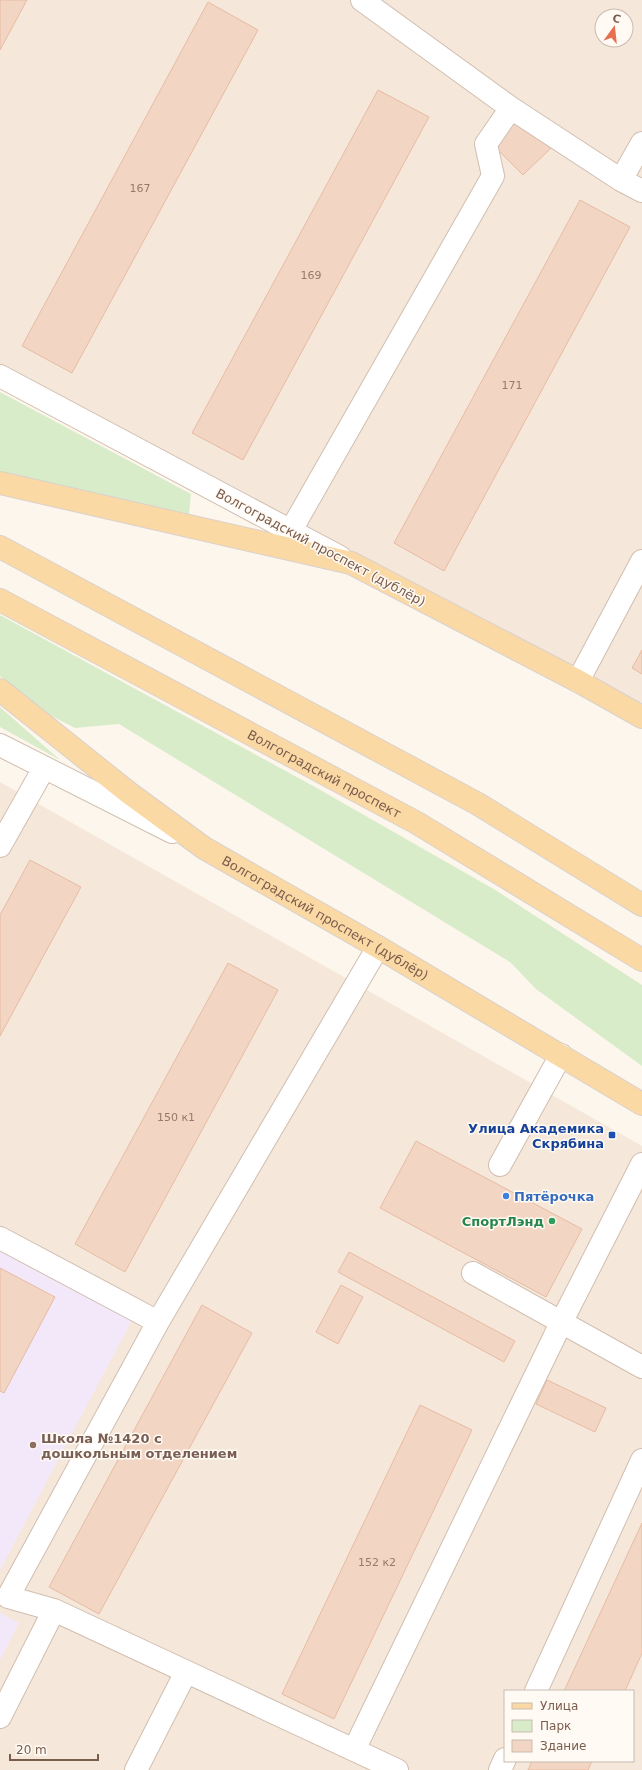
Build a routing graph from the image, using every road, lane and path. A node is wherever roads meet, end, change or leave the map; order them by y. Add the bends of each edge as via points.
1 (362, 0) edge
2 (511, 108) junction
3 (642, 143) edge
4 (621, 180) junction
5 (642, 191) edge
6 (0, 376) edge
7 (0, 483) edge
8 (290, 532) junction
9 (0, 547) edge
10 (642, 561) edge
11 (351, 563) junction
12 (0, 600) edge
13 (578, 681) junction
14 (0, 690) edge
15 (642, 717) edge
16 (0, 745) edge
17 (44, 768) junction
18 (0, 846) edge
19 (204, 848) junction
20 (642, 906) edge
21 (378, 947) junction
22 (642, 960) edge
23 (561, 1055) junction
24 (642, 1104) edge
25 (500, 1164) dead end
26 (642, 1164) edge
27 (0, 1238) edge
28 (473, 1273) dead end
29 (562, 1321) junction
30 (158, 1322) junction
31 (642, 1367) edge
32 (642, 1460) edge
33 (4, 1594) edge
34 (54, 1610) junction
35 (186, 1672) junction
36 (536, 1690) edge
37 (0, 1717) edge
38 (354, 1750) junction
39 (136, 1770) edge
40 (396, 1770) edge

1 - 2 street
2 - 4 street
2 - 8 street via 486,144 493,176
3 - 4 street
4 - 5 street
6 - 8 street, Волгоградский проспект (дублёр)
7 - 11 main road
8 - 11 street, Волгоградский проспект (дублёр)
9 - 20 main road via 478,804
10 - 13 street
11 - 13 main road, Волгоградский проспект (дублёр)
12 - 22 main road, Волгоградский проспект via 417,823
13 - 15 main road, Волгоградский проспект (дублёр)
14 - 19 main road via 129,793
16 - 17 street, Волгоградский проспект (дублёр)
17 - 18 street
17 - 19 street, Волгоградский проспект (дублёр)
19 - 21 main road, Волгоградский проспект (дублёр)
21 - 23 main road, Волгоградский проспект (дублёр)
21 - 30 street
23 - 24 main road, Волгоградский проспект (дублёр)
23 - 25 street
26 - 29 street
27 - 30 street
28 - 29 street
29 - 31 street
29 - 38 street
30 - 33 street
32 - 36 street
33 - 34 street
34 - 35 street
34 - 37 street
35 - 38 street
35 - 39 street
38 - 40 street

